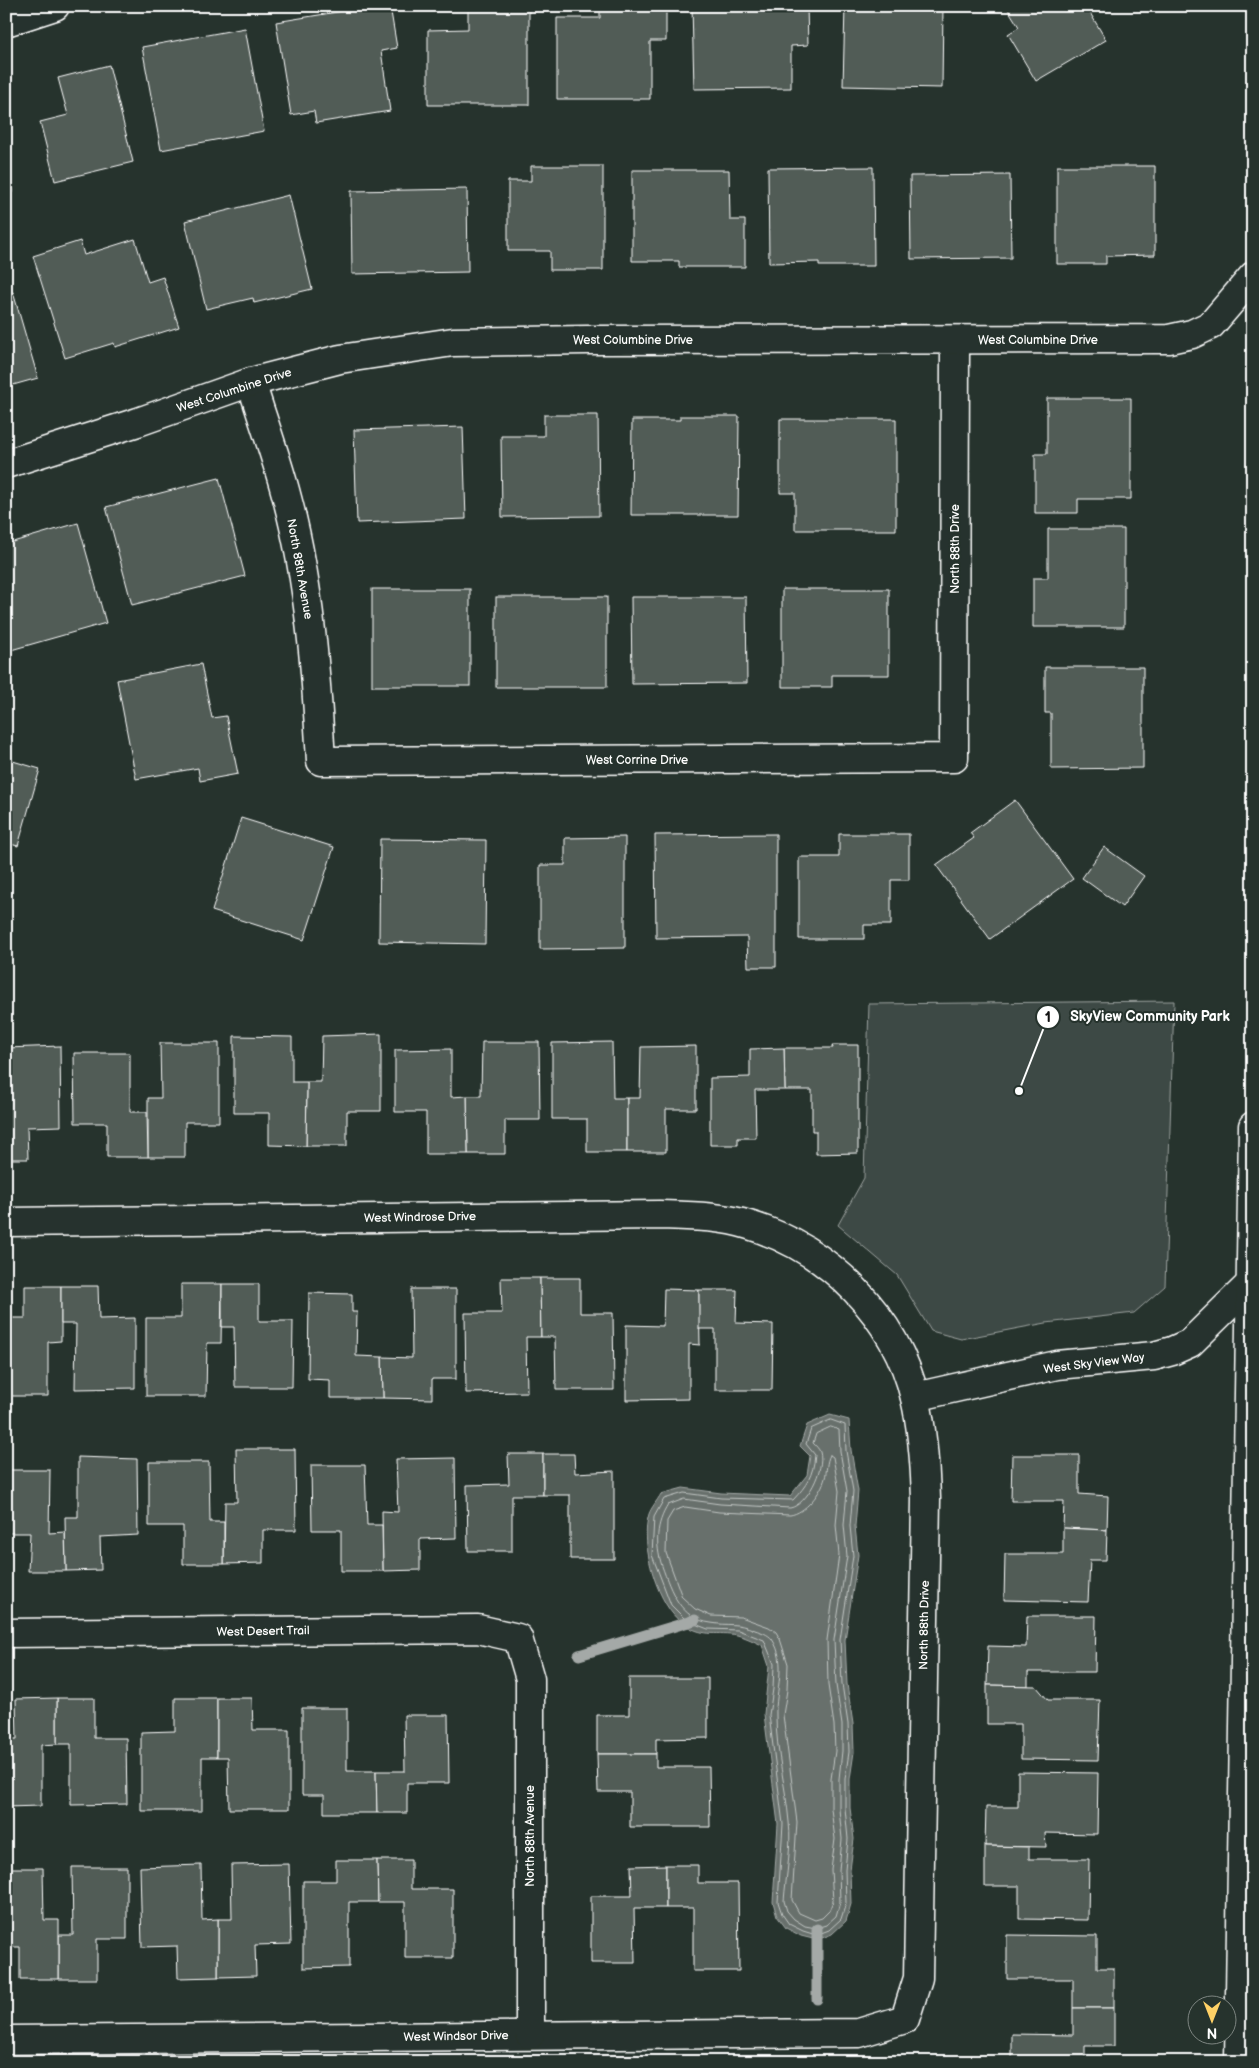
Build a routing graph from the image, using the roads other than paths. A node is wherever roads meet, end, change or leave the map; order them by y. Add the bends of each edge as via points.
1 (56, 6) edge
2 (6, 22) edge
3 (1253, 276) edge
4 (955, 340) junction
5 (251, 382) junction
6 (6, 464) edge
7 (954, 758) joint
8 (321, 761) joint
9 (1253, 1126) edge
10 (6, 1222) edge
11 (824, 1261) joint
12 (1250, 1284) junction
13 (915, 1397) junction
14 (6, 1633) edge
15 (518, 1638) joint
16 (905, 2019) joint
17 (530, 2035) junction
18 (6, 2040) edge
19 (1240, 2062) edge

1 - 2 street
3 - 4 street, West Columbine Drive via 1211,325 1184,336 1169,339
4 - 5 street, West Columbine Drive via 453,342 340,359
4 - 7 street, North 88th Drive
5 - 6 street, West Columbine Drive
5 - 8 street, North 88th Avenue via 287,498 303,575 315,655
7 - 8 street, West Corrine Drive
9 - 12 street
10 - 11 street, West Windrose Drive via 705,1217 749,1224 790,1241
11 - 13 street, North 88th Drive via 856,1290 879,1319 899,1353
12 - 13 street, West Sky View Way via 1190,1344 1172,1352 1057,1365
12 - 19 street
13 - 16 street, North 88th Drive via 924,1454 926,1509 918,1978
14 - 15 street, West Desert Trail via 478,1629
15 - 17 street, North 88th Avenue via 530,1679
16 - 17 street, West Windsor Drive via 859,2033
17 - 18 street, West Windsor Drive

